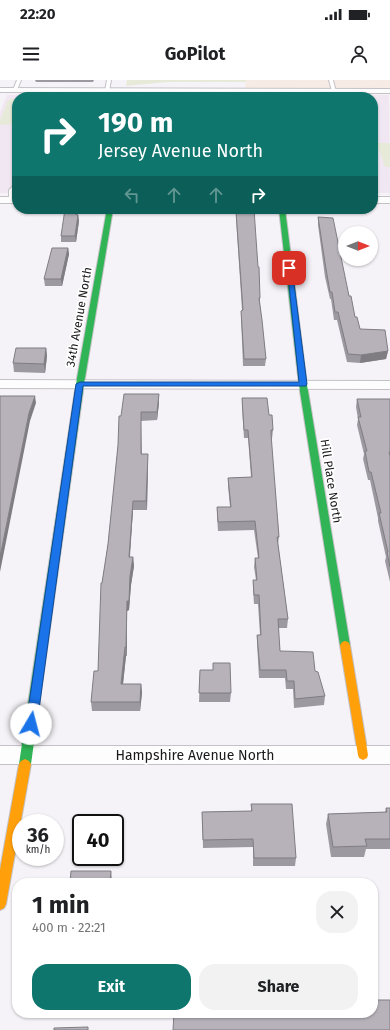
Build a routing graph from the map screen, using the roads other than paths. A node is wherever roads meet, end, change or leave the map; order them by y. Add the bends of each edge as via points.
1 (19, 80) edge
2 (109, 80) edge
3 (331, 80) edge
4 (0, 90) edge
5 (15, 90) junction
6 (107, 91) junction
7 (334, 91) junction
8 (390, 91) edge
9 (110, 92) edge
10 (278, 92) edge
11 (0, 200) edge
12 (12, 200) edge
13 (378, 200) edge
14 (390, 200) edge
15 (109, 214) edge
16 (283, 214) edge
17 (0, 384) edge
18 (80, 384) junction
19 (303, 384) junction
20 (390, 385) edge
21 (0, 755) edge
22 (27, 755) junction
23 (363, 755) junction
24 (390, 755) edge
25 (0, 904) edge

1 - 5 lane
2 - 6 lane
3 - 7 lane
4 - 5 street
5 - 6 street
6 - 9 street
7 - 8 street
7 - 10 street
11 - 12 street
13 - 14 street
15 - 18 street, 34th Avenue North
16 - 19 street, Hill Place North
17 - 18 street
18 - 19 street
18 - 22 street, 34th Avenue North
19 - 20 street
19 - 23 street, Hill Place North
21 - 22 street, Hampshire Avenue North
22 - 23 street, Hampshire Avenue North
22 - 25 street, 34th Avenue North
23 - 24 street, Hampshire Avenue North

